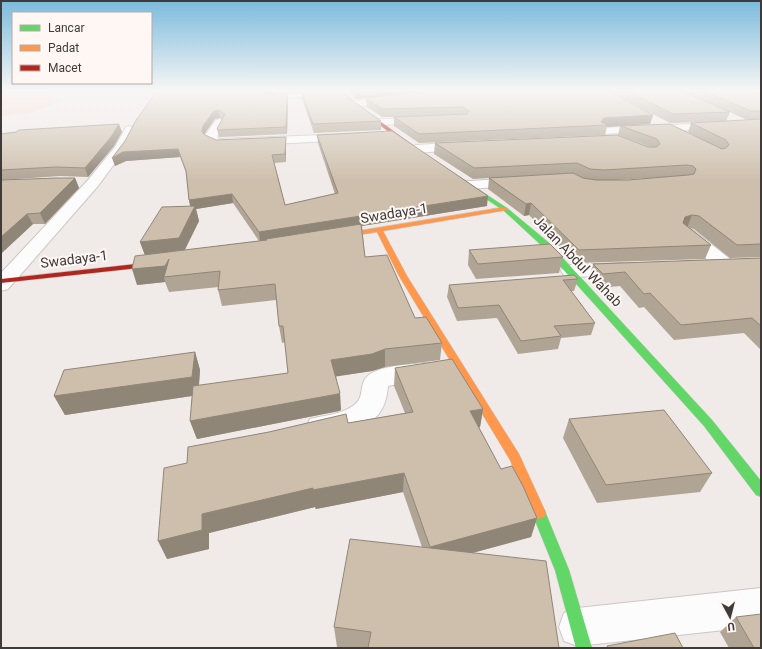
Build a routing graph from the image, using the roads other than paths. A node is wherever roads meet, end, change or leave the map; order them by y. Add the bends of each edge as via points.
1 (378, 120) edge
2 (425, 120) edge
3 (653, 120) edge
4 (738, 120) edge
5 (220, 122) edge
6 (380, 122) junction
7 (761, 124) edge
8 (748, 125) junction
9 (130, 129) edge
10 (669, 129) junction
11 (761, 130) edge
12 (380, 134) edge
13 (395, 134) junction
14 (358, 136) edge
15 (689, 140) edge
16 (624, 141) edge
17 (480, 146) edge
18 (416, 149) junction
19 (429, 158) edge
20 (452, 174) edge
21 (536, 181) edge
22 (73, 182) edge
23 (93, 183) junction
24 (468, 185) junction
25 (505, 209) junction
26 (379, 229) junction
27 (687, 234) edge
28 (325, 238) edge
29 (171, 262) edge
30 (747, 264) edge
31 (703, 266) edge
32 (727, 266) junction
33 (641, 268) edge
34 (568, 277) junction
35 (2, 282) edge
36 (458, 367) junction
37 (296, 433) edge
38 (761, 490) edge
39 (761, 607) edge
40 (581, 638) edge

1 - 6 street
2 - 6 street
3 - 10 street
4 - 8 street
5 - 14 street via 211,140 218,143
6 - 13 street
7 - 8 street
8 - 10 street
8 - 11 street
9 - 23 street via 120,148
10 - 15 street
10 - 16 street via 567,137
12 - 13 street
13 - 18 street
17 - 18 street
18 - 19 street
20 - 24 street, Jalan Abdul Wahab
21 - 24 street
22 - 23 street
23 - 35 street
24 - 25 street, Jalan Abdul Wahab
25 - 26 street, Swadaya-1
25 - 34 street, Jalan Abdul Wahab via 545,244
26 - 28 street, Swadaya-1
26 - 36 street via 403,276
27 - 32 street
29 - 35 street, Swadaya-1
30 - 32 street
31 - 32 street
33 - 34 street
34 - 38 street, Jalan Abdul Wahab via 708,423
36 - 37 street via 385,377 376,382 371,404 364,412 350,420
36 - 40 street via 515,458 528,486 562,570
39 - 40 street

